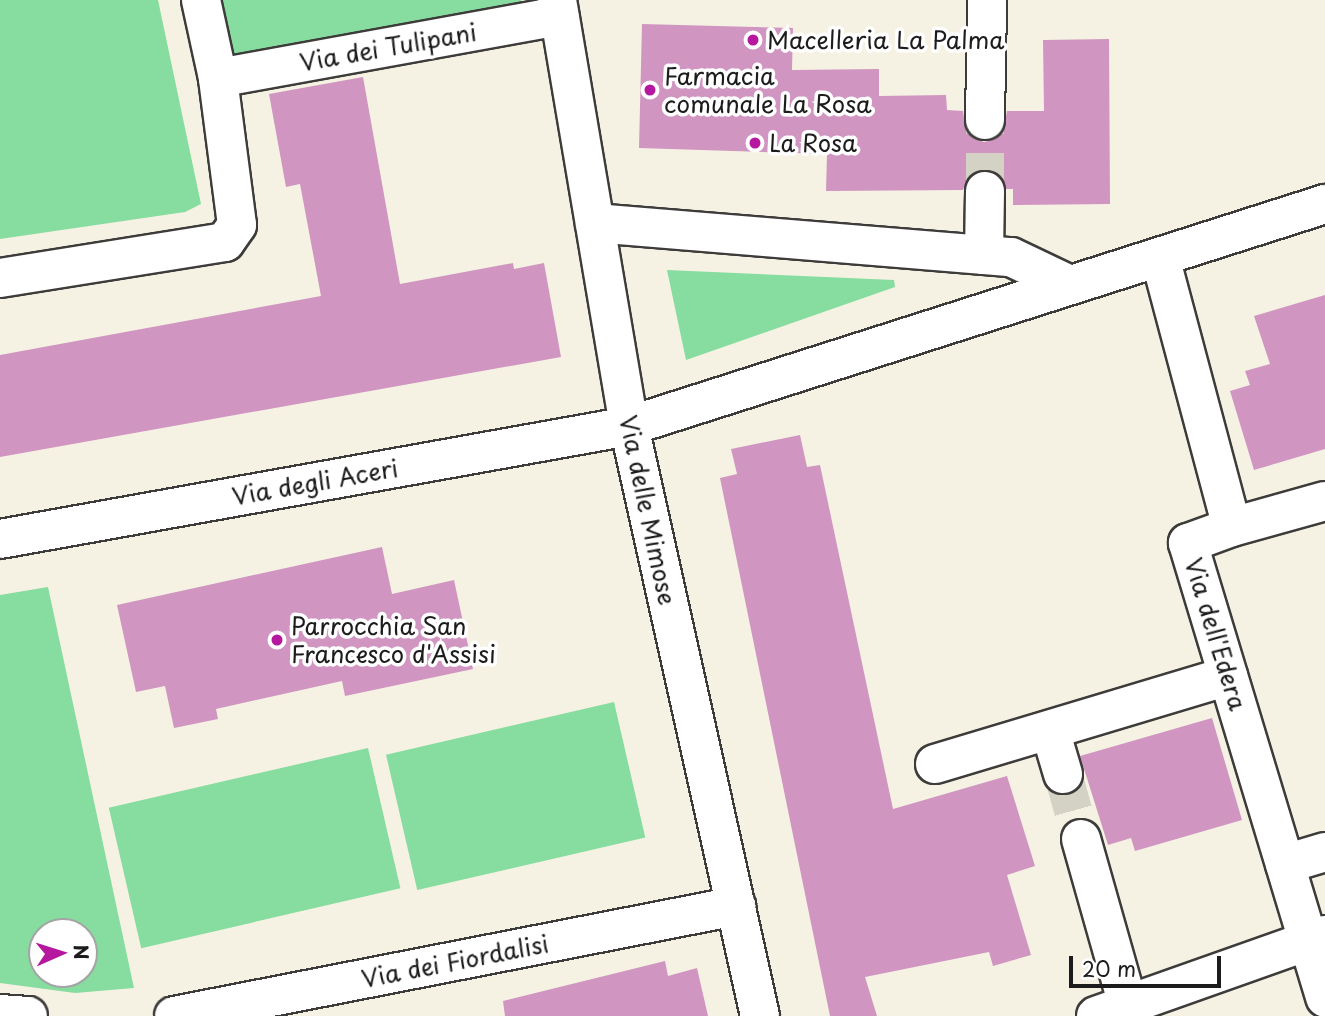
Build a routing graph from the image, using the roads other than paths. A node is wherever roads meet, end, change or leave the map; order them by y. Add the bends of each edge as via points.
1 (201, 0) edge
2 (987, 0) edge
3 (558, 8) edge
4 (218, 78) junction
5 (985, 120) tunnel mouth
6 (985, 191) tunnel mouth
7 (1325, 204) edge
8 (595, 223) junction
9 (984, 255) junction
10 (1160, 257) junction
11 (0, 278) edge
12 (1070, 285) junction
13 (629, 426) junction
14 (1325, 501) edge
15 (1232, 527) junction
16 (0, 539) edge
17 (1228, 676) junction
18 (1050, 730) junction
19 (935, 764) dead end
20 (1063, 774) tunnel mouth
21 (1081, 839) tunnel mouth
22 (1325, 852) edge
23 (1285, 864) junction
24 (736, 906) junction
25 (1316, 938) edge
26 (1325, 998) edge
27 (1112, 1011) edge
28 (0, 1014) edge
29 (29, 1016) edge
30 (174, 1016) edge
31 (760, 1016) edge

1 - 4 street
2 - 5 street
3 - 4 street, Via dei Tulipani
3 - 8 street, Via delle Mimose
4 - 11 street via 237,225 225,242
6 - 9 street
7 - 10 street, Via degli Aceri
8 - 9 street
8 - 13 street, Via delle Mimose
9 - 12 street via 1011,257
10 - 12 street, Via degli Aceri
10 - 15 street
12 - 13 street, Via degli Aceri
13 - 16 street, Via degli Aceri
13 - 24 street, Via delle Mimose
14 - 15 street
15 - 17 street, Via dell'Edera via 1188,543
17 - 18 street
17 - 23 street, Via dell'Edera
18 - 19 street
18 - 20 street
21 - 27 street
22 - 23 street
23 - 25 street, Via dell'Edera
24 - 30 street, Via dei Fiordalisi
24 - 31 street, Via delle Mimose
25 - 26 street, Via dell'Edera
25 - 27 street
28 - 29 street

